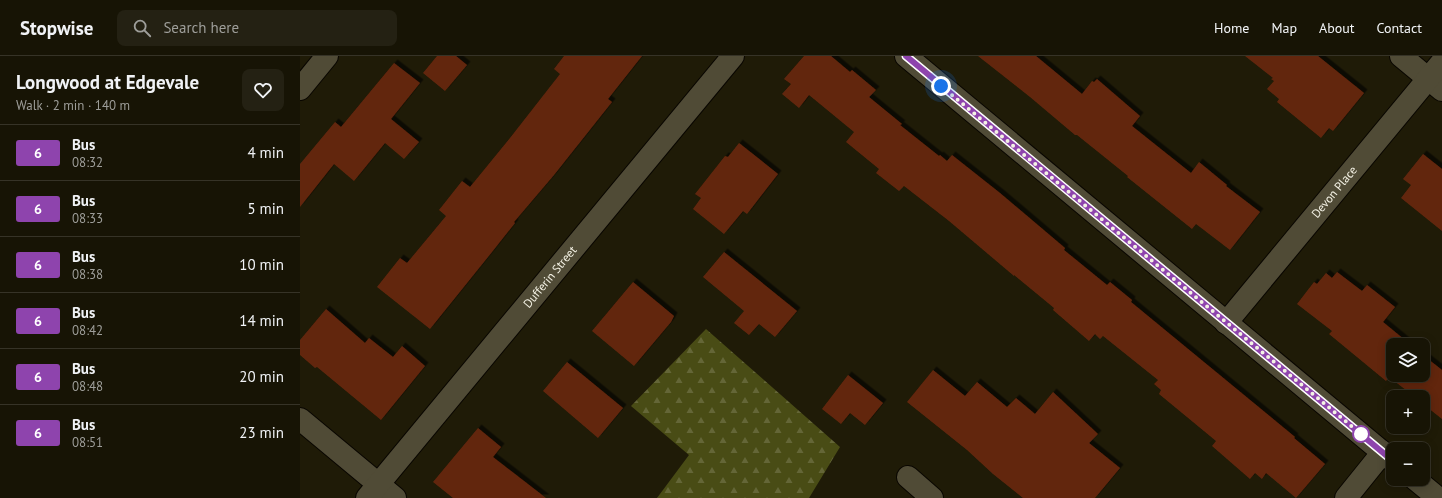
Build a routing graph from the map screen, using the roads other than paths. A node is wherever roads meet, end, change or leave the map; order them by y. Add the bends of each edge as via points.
1 (327, 56) edge
2 (733, 56) edge
3 (906, 56) edge
4 (1401, 56) edge
5 (1442, 62) edge
6 (1435, 85) edge
7 (300, 89) edge
8 (1226, 323) junction
9 (300, 419) edge
10 (1386, 455) edge
11 (1386, 459) edge
12 (908, 478) dead end
13 (1423, 486) edge
14 (373, 491) edge
15 (396, 498) edge
16 (932, 498) edge
17 (1346, 498) edge
18 (1438, 498) edge

1 - 7 street
2 - 14 street, Dufferin Street
3 - 8 street
4 - 6 street
5 - 6 street, Devon Place
6 - 8 street, Devon Place
8 - 10 street
9 - 14 street
11 - 17 street
12 - 16 street
13 - 18 street
14 - 15 street

